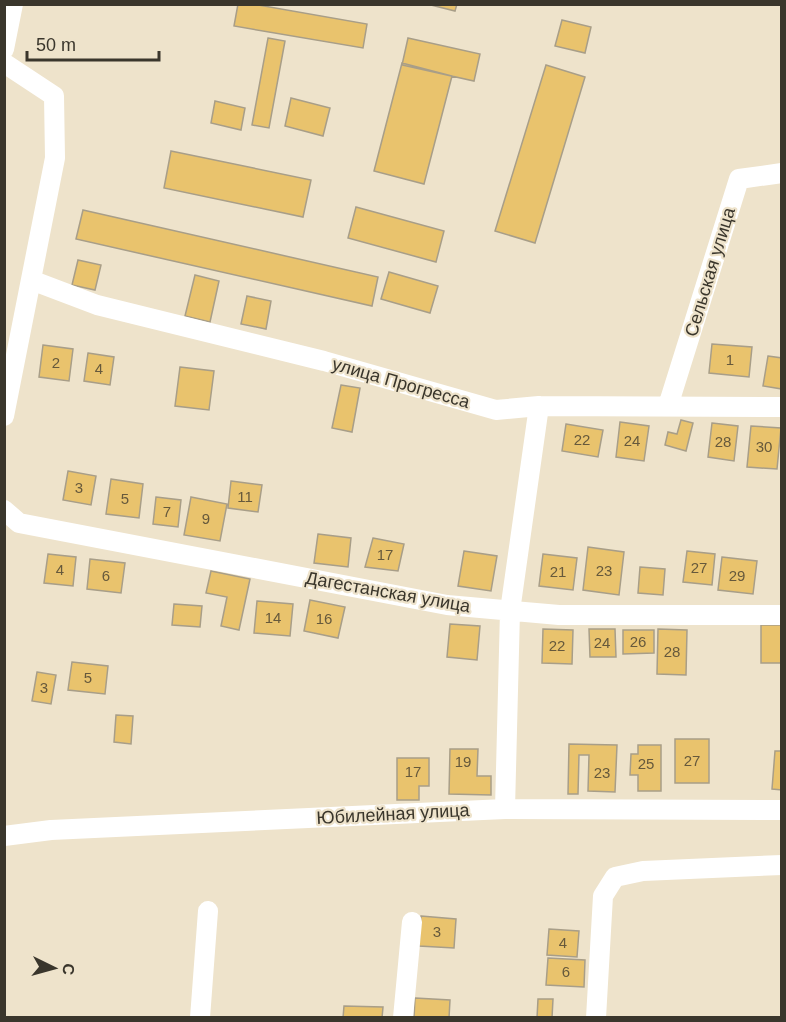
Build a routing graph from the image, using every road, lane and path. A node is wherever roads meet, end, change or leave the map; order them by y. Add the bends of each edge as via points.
1 (13, 4) edge
2 (4, 49) edge
3 (4, 63) edge
4 (782, 173) edge
5 (31, 280) junction
6 (538, 406) junction
7 (668, 406) junction
8 (782, 407) edge
9 (4, 416) edge
10 (4, 510) edge
11 (510, 611) junction
12 (782, 615) edge
13 (505, 809) junction
14 (782, 810) edge
15 (4, 836) edge
16 (782, 865) edge
17 (208, 911) dead end
18 (412, 922) dead end
19 (200, 1017) edge
20 (403, 1017) edge
21 (596, 1017) edge

1 - 2 street
3 - 5 street via 54,96 55,158
4 - 7 street, Сельская улица via 739,179
5 - 6 street, улица Прогресса via 97,306 324,361 496,410
5 - 9 street
6 - 7 street, улица Прогресса
6 - 11 street
7 - 8 street, улица Прогресса
10 - 11 street, Дагестанская улица via 19,523 447,605
11 - 12 street, Дагестанская улица via 559,615
11 - 13 street
13 - 14 street, Юбилейная улица
13 - 15 street, Юбилейная улица via 51,830
16 - 21 street via 615,877 603,896
17 - 19 street
18 - 20 street

